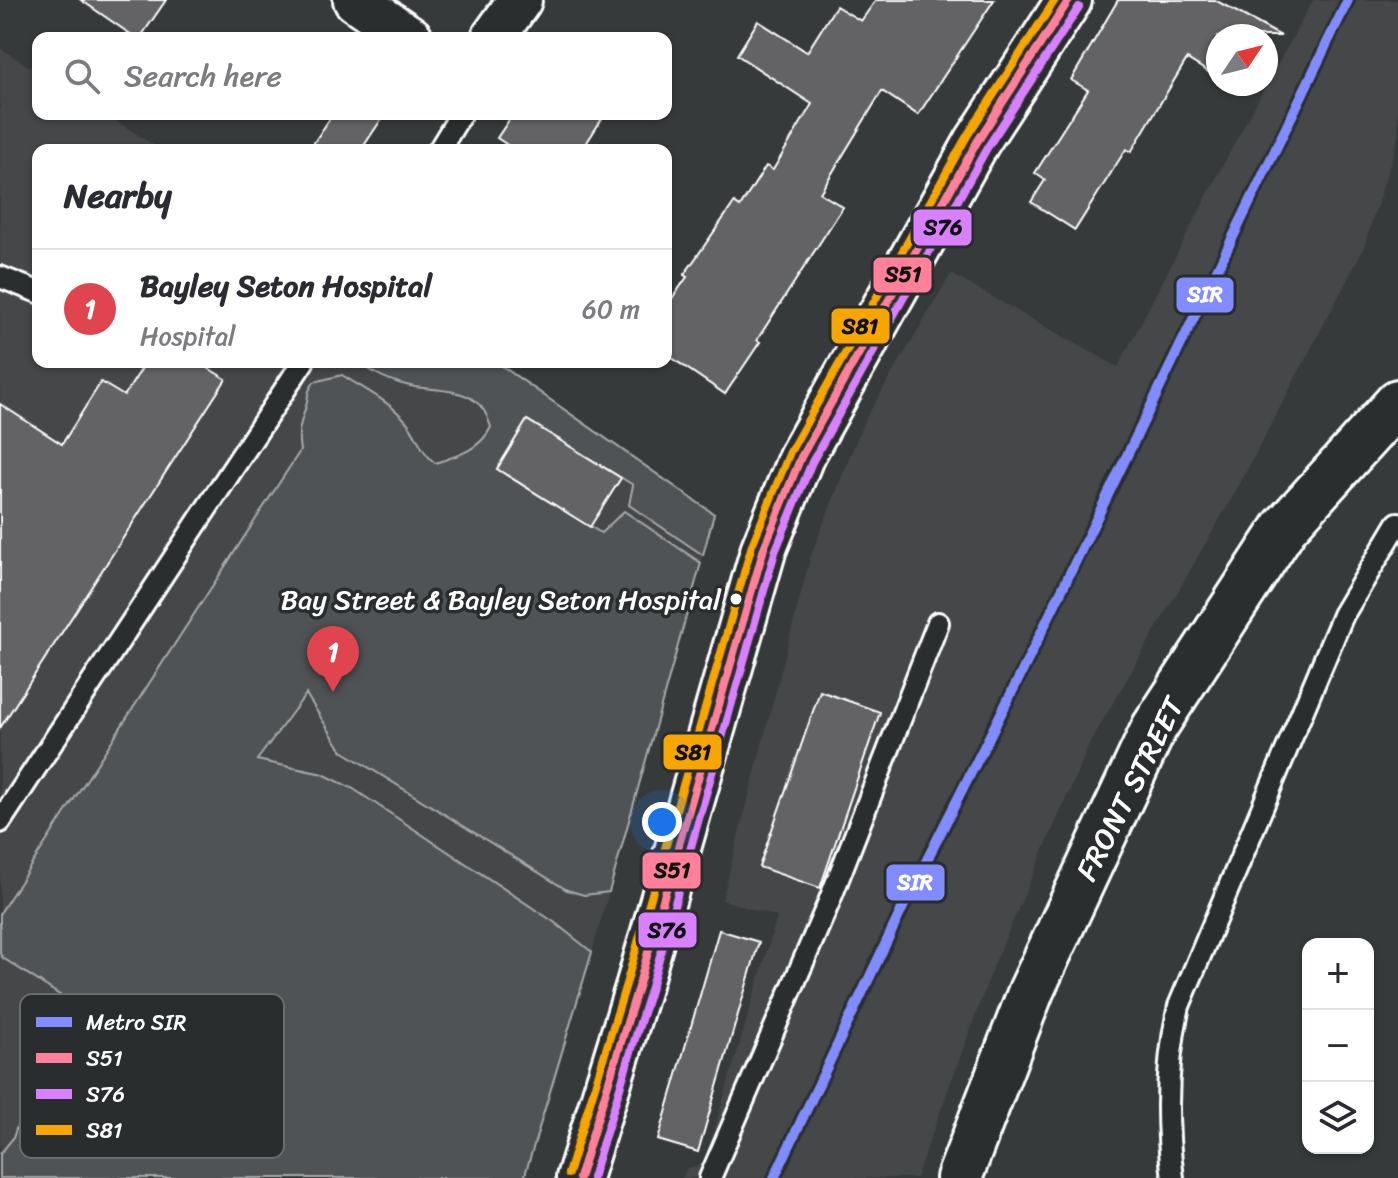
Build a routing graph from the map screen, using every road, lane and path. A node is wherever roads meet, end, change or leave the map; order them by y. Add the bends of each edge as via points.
1 (355, 0) edge
2 (520, 0) edge
3 (1069, 0) edge
4 (402, 32) edge
5 (497, 32) edge
6 (457, 120) edge
7 (443, 144) edge
8 (0, 277) edge
9 (32, 290) edge
10 (299, 368) edge
11 (1398, 402) edge
12 (1398, 523) edge
13 (938, 623) dead end
14 (0, 822) edge
15 (579, 1178) edge
16 (710, 1178) edge
17 (959, 1178) edge
18 (1173, 1178) edge

1 - 4 street
2 - 5 street
3 - 15 main road via 977,142 801,457 764,548
6 - 7 lane
8 - 9 lane
10 - 14 lane
11 - 17 main road, FRONT STREET via 1285,527 1154,728 1031,991
12 - 18 lane via 1343,615 1179,1006 1169,1047 1167,1138
13 - 16 lane via 829,902

